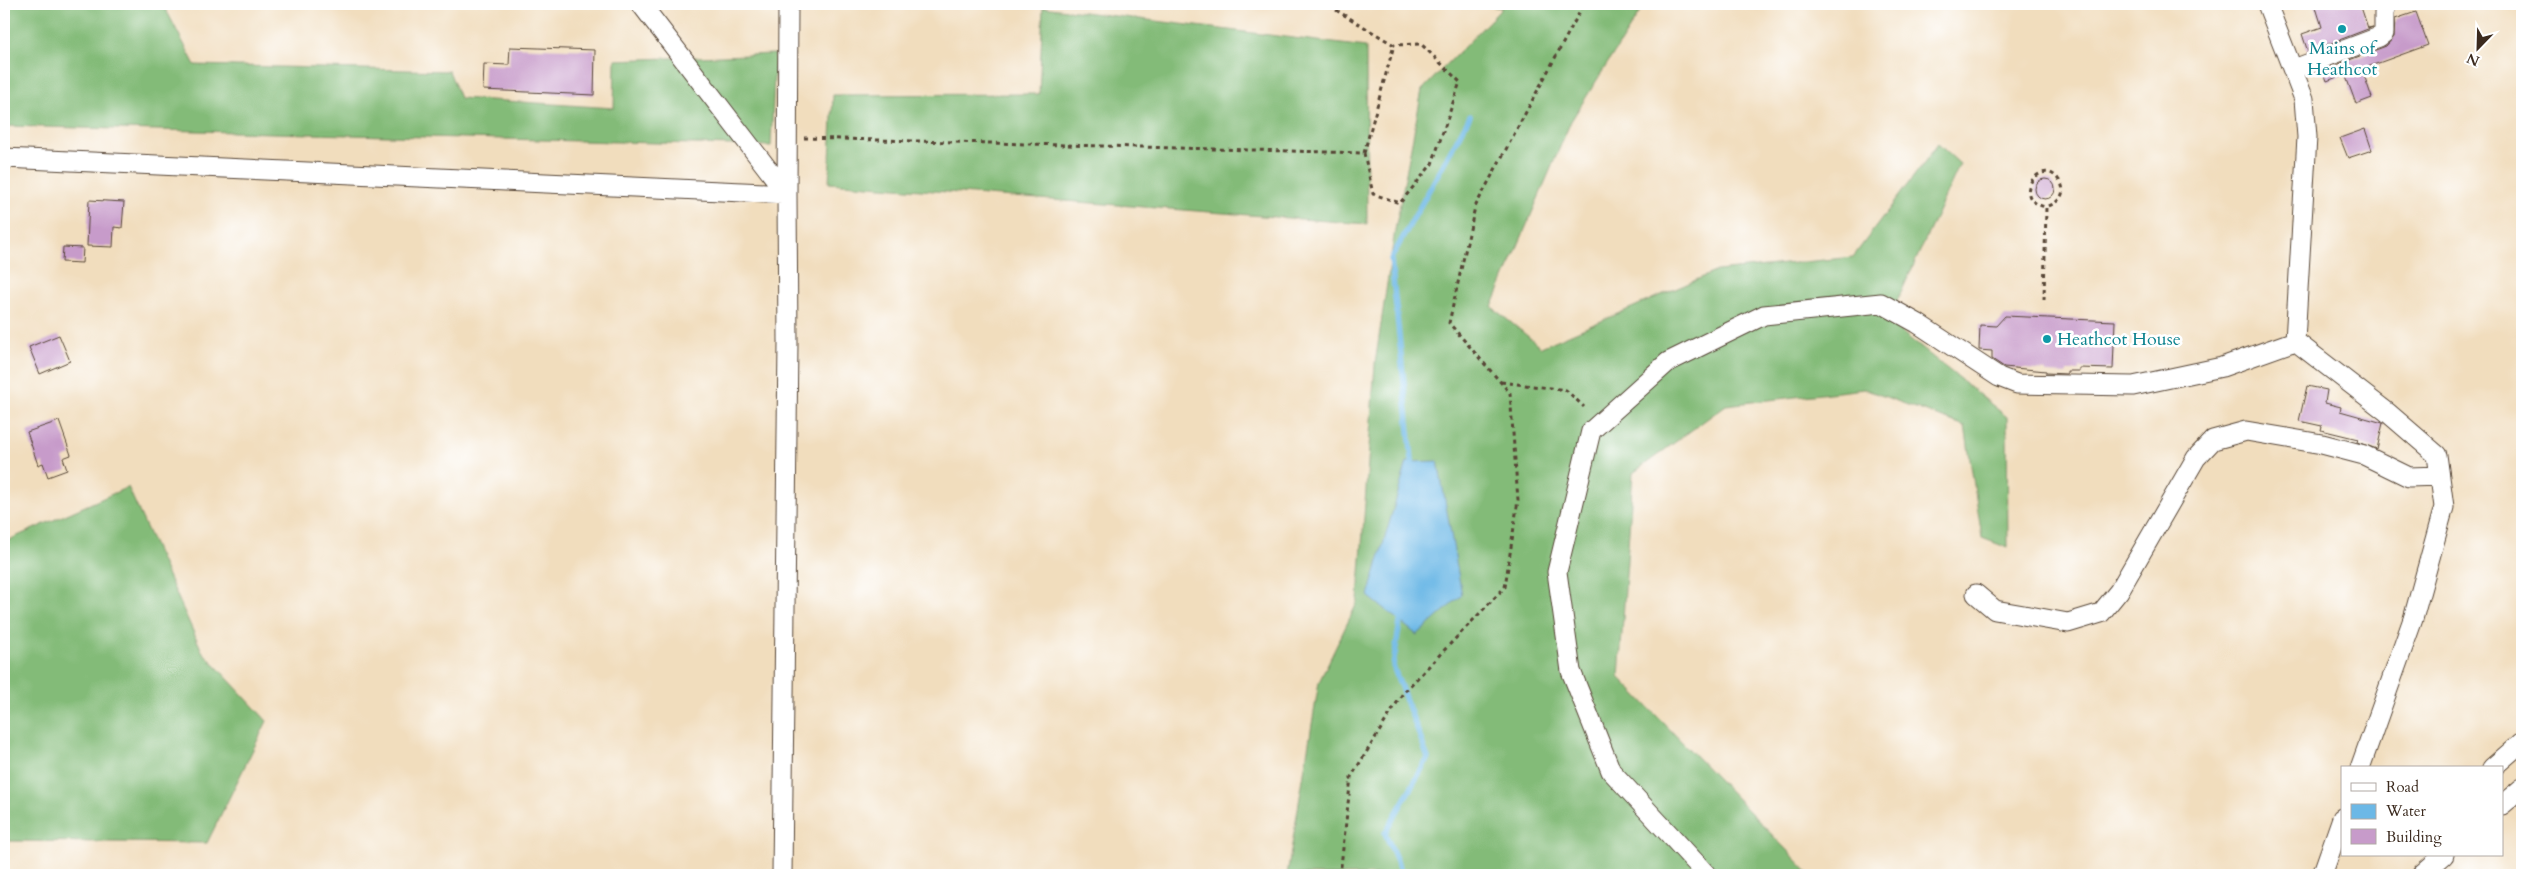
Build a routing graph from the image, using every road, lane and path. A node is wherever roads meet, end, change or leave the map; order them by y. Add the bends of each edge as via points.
1 (641, 4) edge
2 (788, 4) edge
3 (1326, 4) edge
4 (1584, 4) edge
5 (2267, 4) edge
6 (2387, 4) edge
7 (1394, 45) junction
8 (2294, 69) junction
9 (788, 138) junction
10 (1364, 153) junction
11 (4, 158) edge
12 (787, 194) junction
13 (2046, 207) junction
14 (2044, 300) dead end
15 (2295, 341) junction
16 (1501, 382) junction
17 (1584, 407) dead end
18 (2440, 476) junction
19 (1976, 594) dead end
20 (2522, 742) edge
21 (2361, 766) edge
22 (2494, 766) edge
23 (2522, 788) edge
24 (2504, 804) edge
25 (2341, 821) edge
26 (2428, 856) edge
27 (2443, 856) edge
28 (2422, 874) edge
29 (782, 875) edge
30 (1340, 875) edge
31 (1707, 875) edge
32 (2322, 875) edge

1 - 12 street
2 - 9 street
3 - 7 path
4 - 16 path via 1475,207 1449,323
5 - 8 street
6 - 8 street via 2384,33 2379,37
7 - 10 path
7 - 10 path via 1421,44 1460,82 1432,164 1400,203 1373,194
8 - 15 street via 2304,98 2307,137
9 - 10 path
9 - 12 street
11 - 12 street
12 - 29 street
13 - 13 path via 2056,204 2063,194 2062,183 2047,172 2032,178 2028,193 2038,206
13 - 14 path
15 - 18 street via 2437,455
15 - 31 street via 2222,367 2133,386 2017,384 1999,377 1881,303 1764,315 1668,362 1590,431 1557,572 1571,671 1612,771
16 - 17 path via 1566,390
16 - 30 path via 1510,393 1518,500 1505,587 1403,693 1351,777
18 - 19 street via 2409,477 2364,455 2322,444 2246,432 2213,440 2196,458 2119,590 2101,613 2068,623 1995,610
18 - 21 street via 2444,507 2439,526 2413,619
20 - 22 street
23 - 24 street
25 - 32 street
26 - 28 street
27 - 28 street

